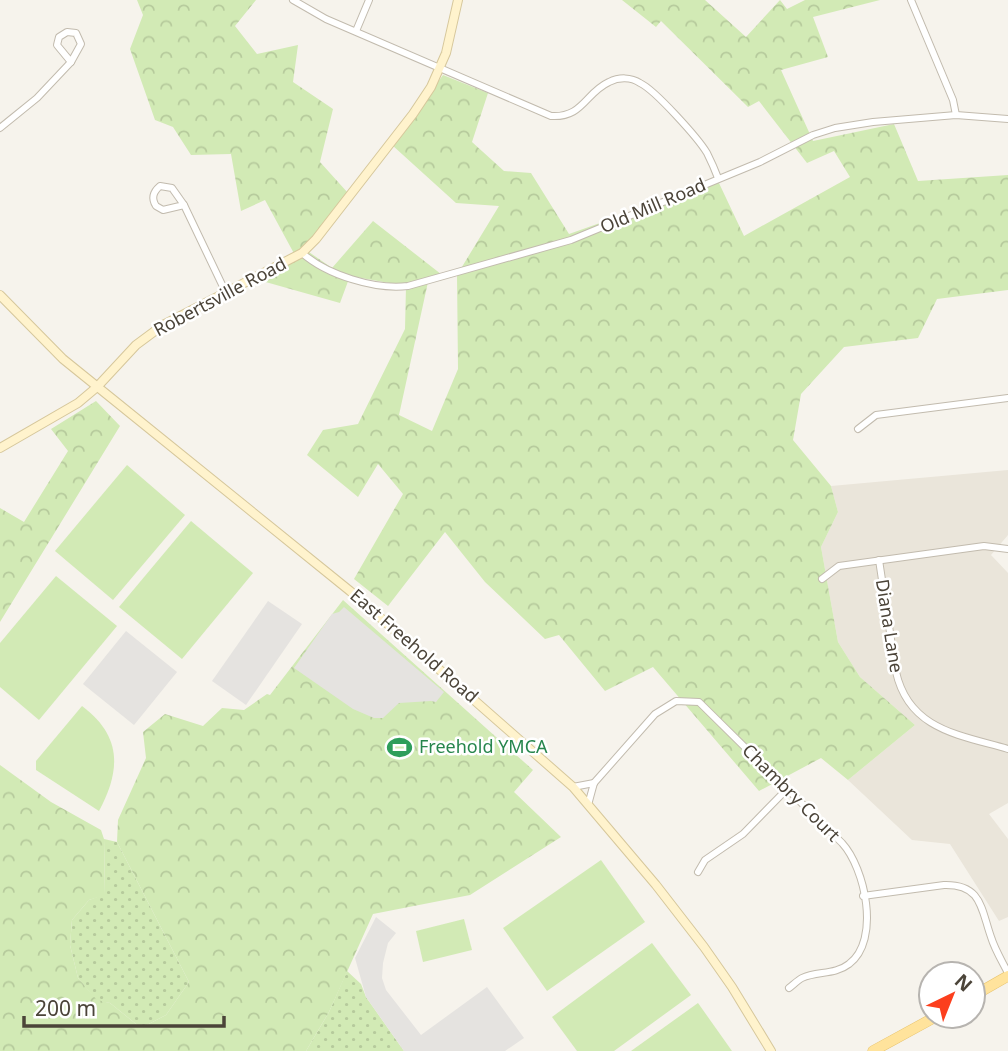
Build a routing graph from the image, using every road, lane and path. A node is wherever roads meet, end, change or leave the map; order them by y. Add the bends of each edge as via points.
1 (293, 0) edge
2 (369, 0) edge
3 (458, 0) edge
4 (911, 1) edge
5 (356, 31) junction
6 (71, 62) junction
7 (439, 69) junction
8 (956, 116) junction
9 (1008, 119) edge
10 (0, 128) edge
11 (718, 178) junction
12 (184, 205) junction
13 (302, 253) junction
14 (226, 293) junction
15 (0, 295) edge
16 (97, 387) junction
17 (1008, 398) edge
18 (858, 429) dead end
19 (0, 448) edge
20 (1008, 549) edge
21 (879, 560) junction
22 (822, 579) dead end
23 (1008, 749) edge
24 (594, 783) junction
25 (573, 787) junction
26 (787, 789) junction
27 (588, 805) junction
28 (698, 872) dead end
29 (863, 896) junction
30 (1008, 975) edge
31 (789, 988) dead end
32 (987, 988) edge
33 (917, 1027) edge
34 (771, 1051) edge
35 (873, 1051) edge

1 - 5 street
2 - 5 street
3 - 7 main road, Robertsville Road
4 - 8 street
5 - 7 street
6 - 6 street via 81,40 76,33 67,32 57,45
6 - 10 street
7 - 11 street via 559,117 577,110 609,82 637,81 699,142
7 - 13 main road, Robertsville Road via 413,114
8 - 9 street, Old Mill Road
8 - 11 street, Old Mill Road via 835,128
11 - 13 street, Old Mill Road via 571,240 408,286 365,283 321,267
12 - 12 street via 159,208 154,193 160,186 168,186
12 - 14 street
13 - 14 main road, Robertsville Road
14 - 16 main road, Robertsville Road via 152,331
15 - 16 main road, East Freehold Road
16 - 19 main road, Robertsville Road
16 - 25 main road, East Freehold Road via 351,591
17 - 18 street via 876,415
20 - 21 street via 984,546
21 - 22 street via 839,566
21 - 23 street, Diana Lane via 896,672 908,702 928,722 944,730
24 - 25 street
24 - 26 street, Chambry Court via 655,714 676,701 699,702
24 - 27 street, Chambry Court
25 - 27 main road, East Freehold Road
26 - 28 street via 743,834 705,860
26 - 29 street, Chambry Court via 849,851
27 - 34 main road, East Freehold Road via 704,947
29 - 30 street via 944,885 969,891 984,910
29 - 31 street, Chambry Court via 867,929 859,954 841,969 802,978
30 - 32 main road
33 - 35 main road

